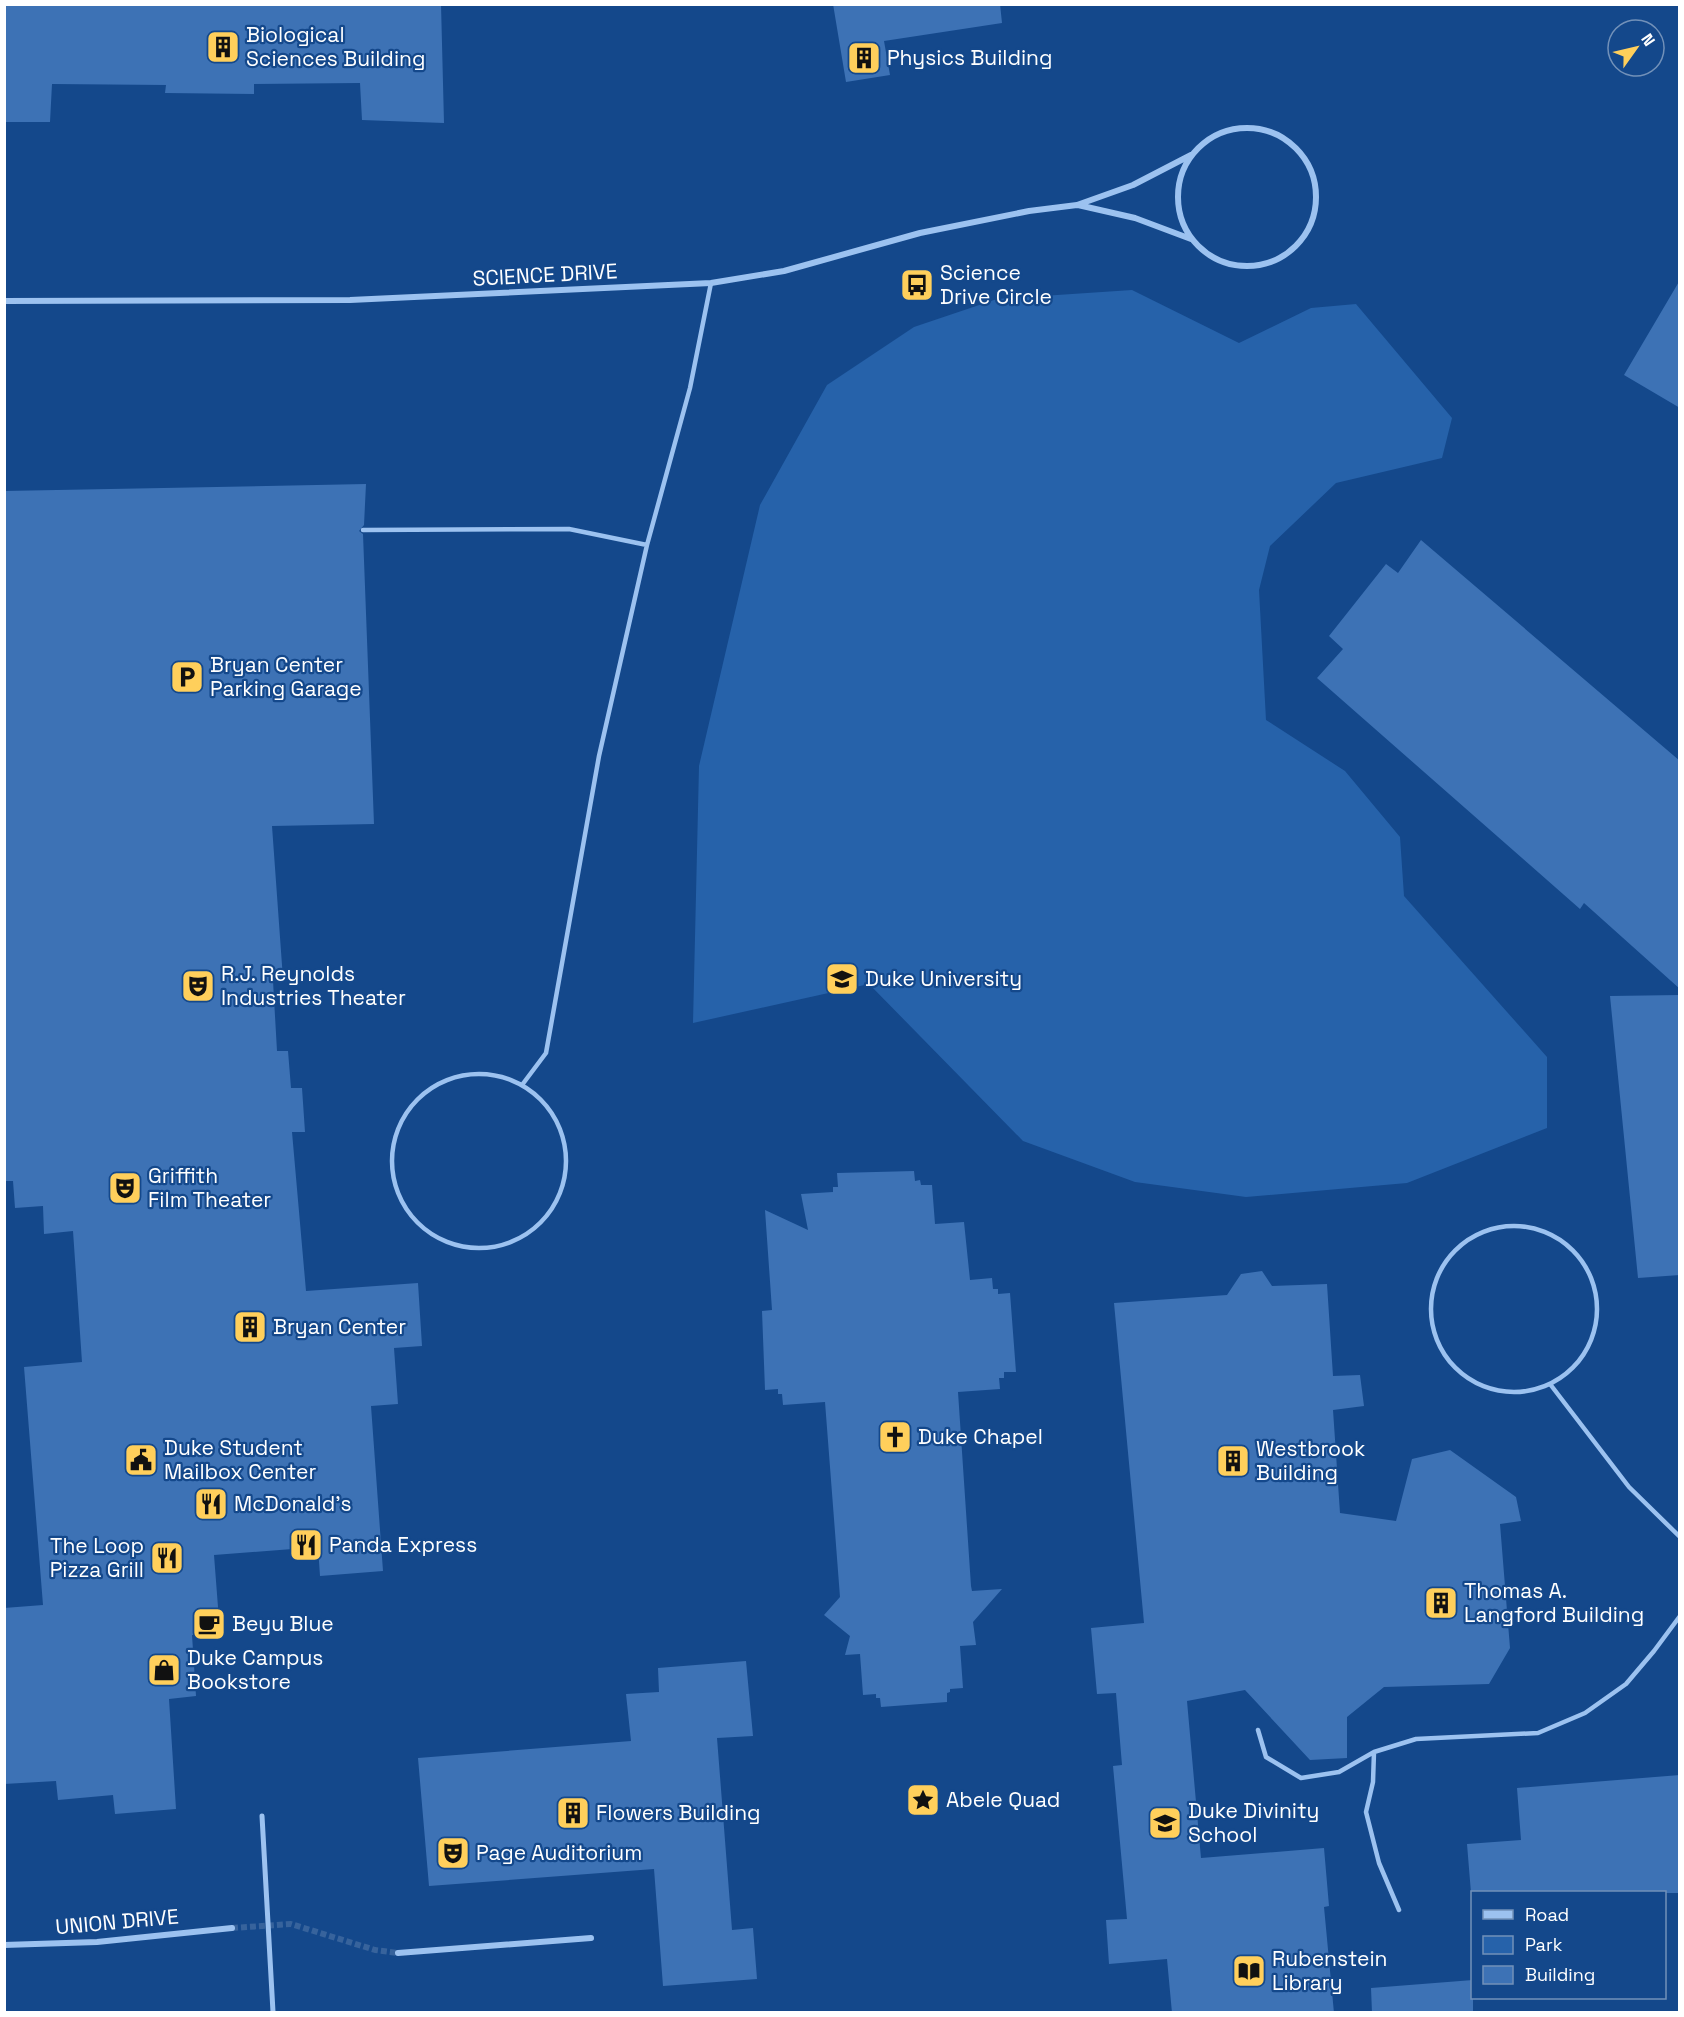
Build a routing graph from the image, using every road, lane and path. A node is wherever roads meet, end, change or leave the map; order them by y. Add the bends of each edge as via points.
1 (1191, 154) junction
2 (1077, 205) junction
3 (1192, 239) junction
4 (711, 283) junction
5 (4, 301) edge
6 (363, 530) dead end
7 (647, 545) junction
8 (522, 1085) junction
9 (1550, 1384) junction
10 (1680, 1537) edge
11 (1680, 1616) edge
12 (1258, 1730) dead end
13 (1374, 1752) junction
14 (262, 1816) dead end
15 (1399, 1910) dead end
16 (232, 1928) tunnel mouth
17 (591, 1938) dead end
18 (4, 1945) edge
19 (398, 1953) tunnel mouth
20 (273, 2013) edge

1 - 2 street, SCIENCE DRIVE via 1133,185
1 - 3 street, SCIENCE DRIVE via 1181,175 1177,197 1180,219
1 - 3 street, SCIENCE DRIVE via 1215,134 1234,128 1271,131 1303,156 1313,174 1317,195 1314,216 1305,235 1289,252 1268,263 1245,267 1225,263 1206,254
2 - 3 street, SCIENCE DRIVE via 1143,221
2 - 4 street, SCIENCE DRIVE via 920,233 784,272
4 - 5 street, SCIENCE DRIVE via 350,300
4 - 7 lane via 690,388
6 - 7 lane via 569,529
7 - 8 lane via 599,756 546,1053
8 - 8 lane via 494,1075 466,1075 438,1084 415,1102 400,1125 393,1153 395,1182 406,1209 426,1230 451,1244 480,1248 507,1244 533,1231 553,1210 564,1184 566,1155 559,1127 544,1103
9 - 9 lane via 1576,1364 1593,1336 1597,1314 1594,1286 1582,1260 1562,1240 1536,1227 1507,1225 1482,1231 1444,1263 1433,1288 1431,1315 1437,1342 1452,1364 1473,1381 1498,1390 1525,1392
9 - 10 lane via 1629,1487
11 - 13 lane via 1626,1684 1585,1713 1538,1733 1416,1739
12 - 13 lane via 1266,1757 1300,1778 1339,1772
13 - 15 lane via 1366,1812 1379,1863
14 - 20 street
16 - 18 street, UNION DRIVE via 97,1942
17 - 19 street

